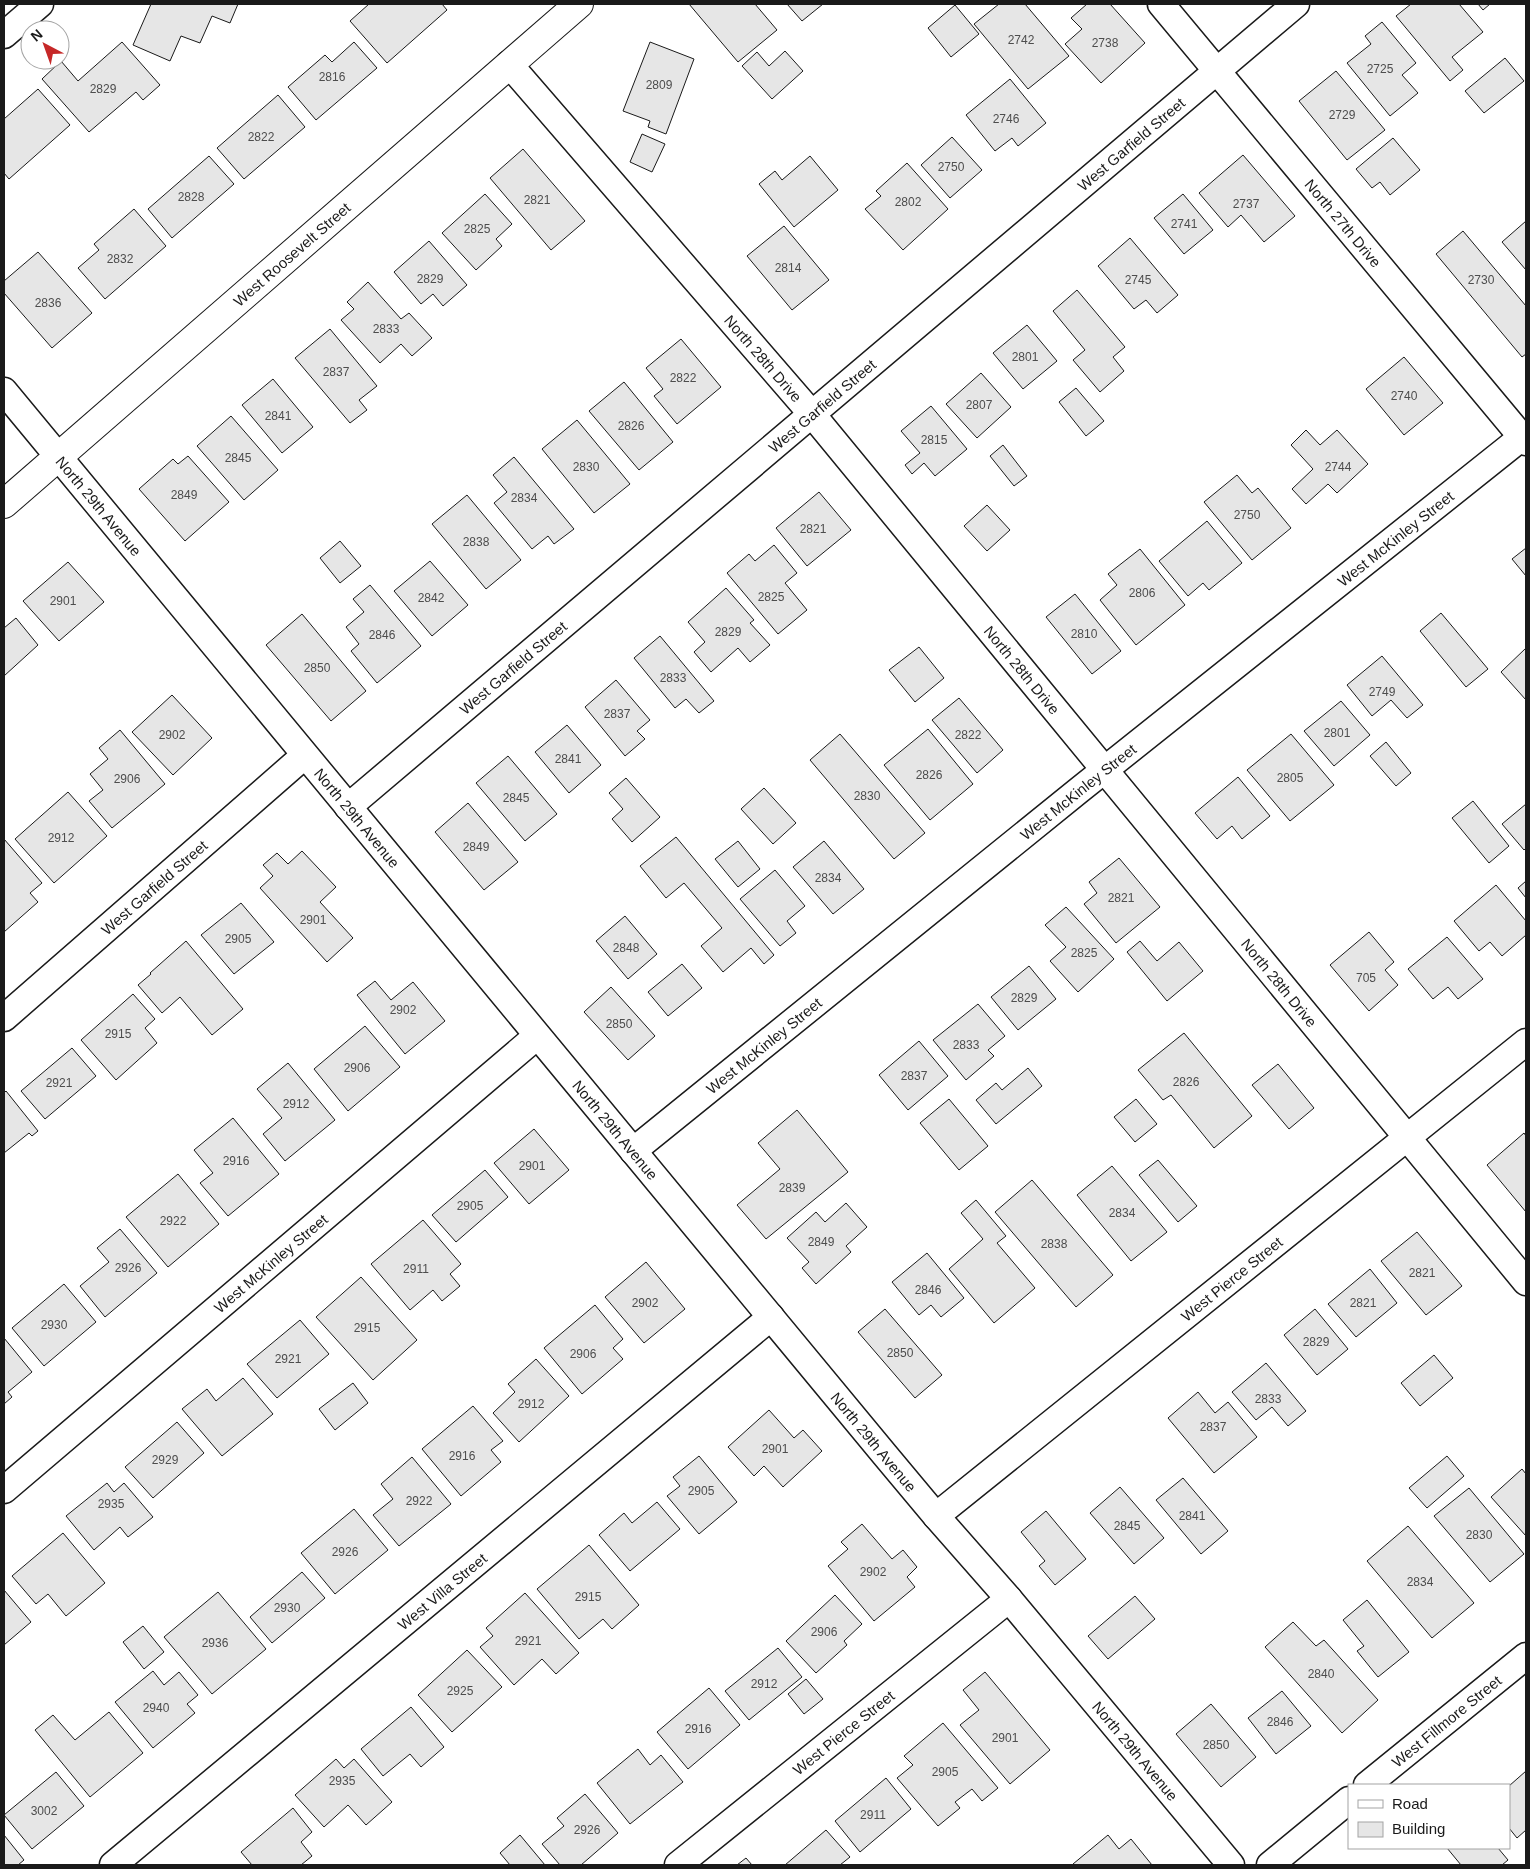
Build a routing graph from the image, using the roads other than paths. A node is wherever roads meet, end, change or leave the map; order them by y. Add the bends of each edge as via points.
1 (40, 4) edge
2 (578, 4) edge
3 (1161, 4) edge
4 (1296, 4) edge
5 (4, 35) edge
6 (510, 64) junction
7 (1217, 71) junction
8 (4, 391) edge
9 (811, 413) junction
10 (1525, 438) edge
11 (59, 456) junction
12 (4, 504) edge
13 (304, 756) junction
14 (1105, 770) junction
15 (348, 808) junction
16 (4, 1018) edge
17 (537, 1036) junction
18 (1526, 1042) edge
19 (1408, 1138) junction
20 (632, 1151) junction
21 (1526, 1282) edge
22 (771, 1317) junction
23 (4, 1490) edge
24 (936, 1516) junction
25 (1009, 1599) junction
26 (1526, 1656) edge
27 (1368, 1784) edge
28 (1348, 1801) edge
29 (113, 1865) edge
30 (678, 1865) edge
31 (1231, 1865) edge
32 (1270, 1865) edge

1 - 5 street
2 - 6 street, West Roosevelt Street
3 - 7 street, North 27th Drive
4 - 7 street, West Garfield Street
6 - 9 street, North 28th Drive
6 - 11 street, West Roosevelt Street
7 - 9 street, West Garfield Street
7 - 10 street, North 27th Drive
8 - 11 street, North 29th Avenue
9 - 14 street, North 28th Drive
9 - 15 street, West Garfield Street
10 - 14 street, West McKinley Street
11 - 12 street, West Roosevelt Street
11 - 13 street, North 29th Avenue
13 - 15 street, North 29th Avenue
13 - 16 street, West Garfield Street
14 - 19 street, North 28th Drive
14 - 20 street, West McKinley Street
15 - 17 street, North 29th Avenue
17 - 20 street, North 29th Avenue
17 - 23 street, West McKinley Street
18 - 19 street, West Pierce Street
19 - 21 street, North 28th Drive
19 - 24 street, West Pierce Street
20 - 22 street, North 29th Avenue
22 - 24 street, North 29th Avenue
22 - 29 street, West Villa Street
24 - 25 street, North 29th Avenue
25 - 30 street, West Pierce Street
25 - 31 street, North 29th Avenue
26 - 27 street, West Fillmore Street
28 - 32 street

